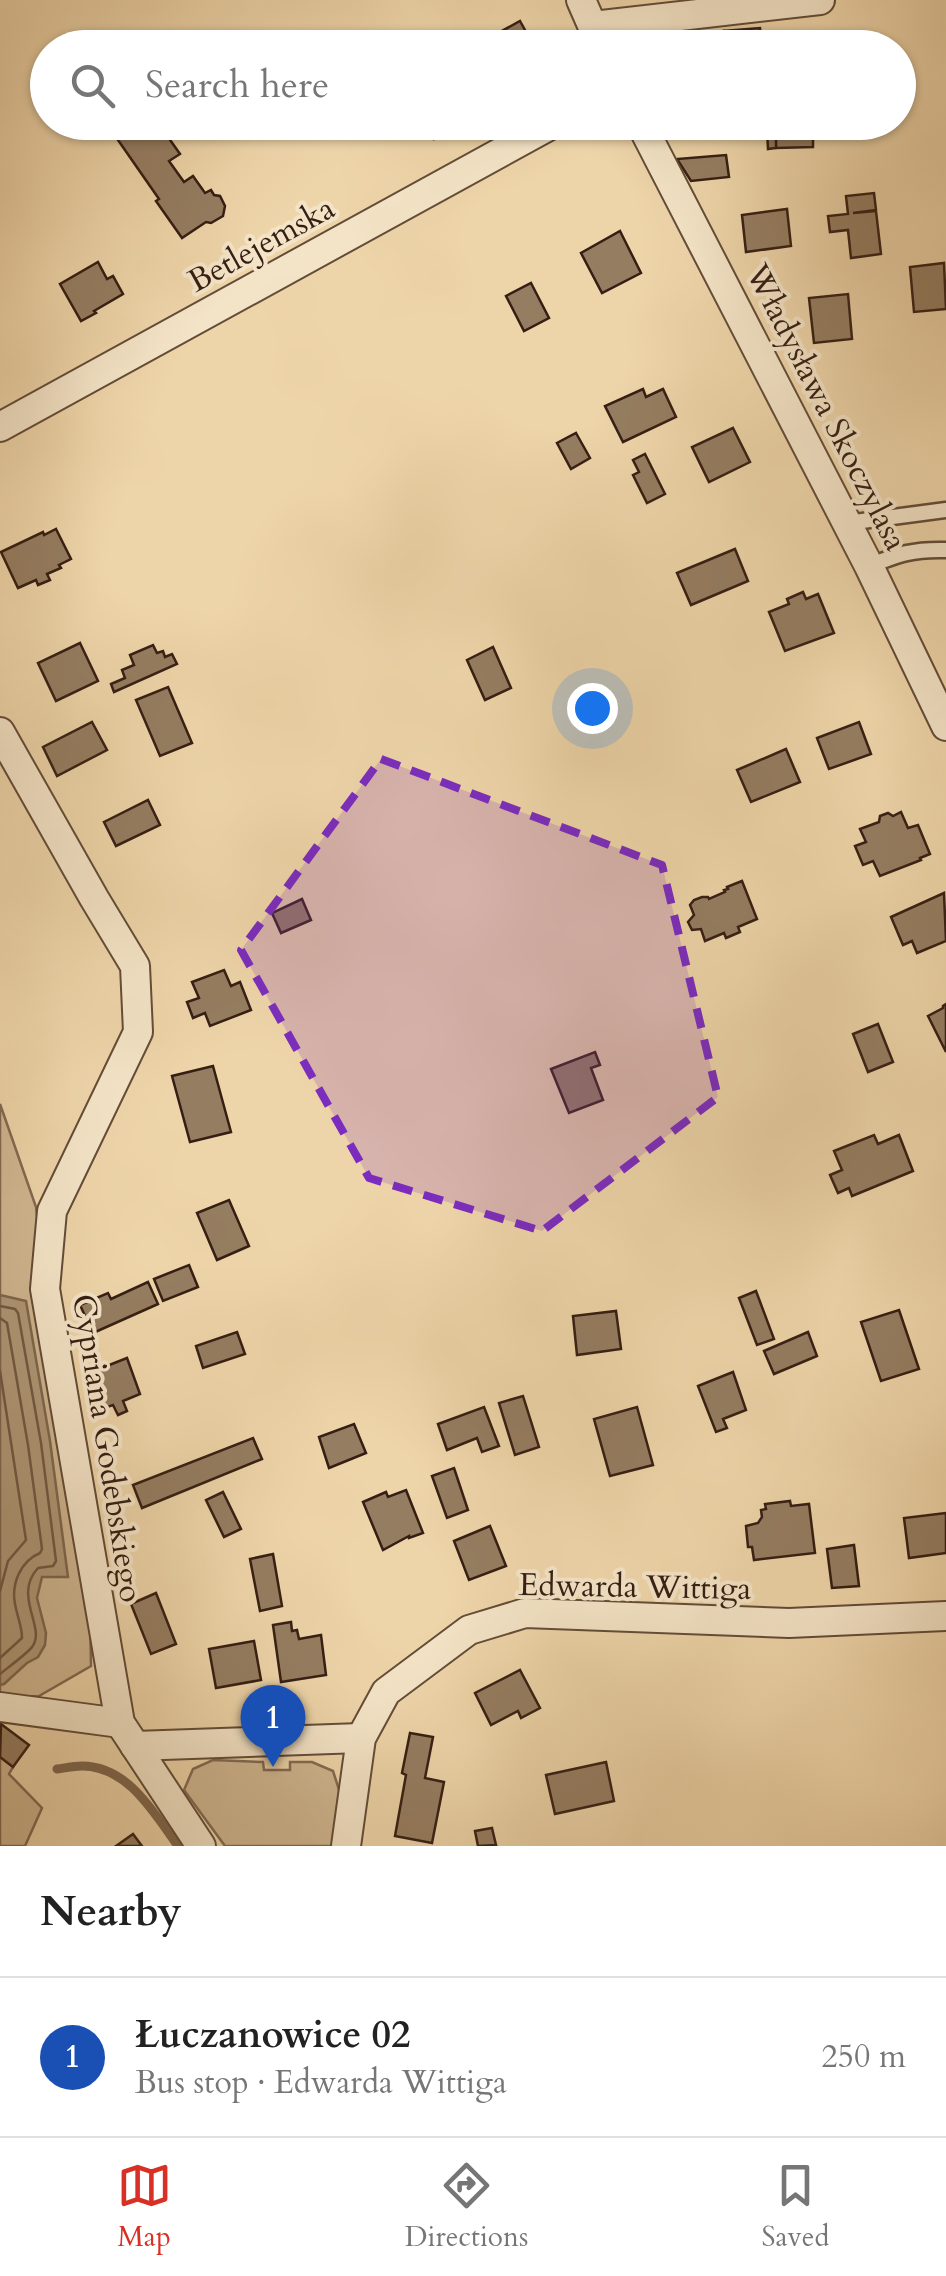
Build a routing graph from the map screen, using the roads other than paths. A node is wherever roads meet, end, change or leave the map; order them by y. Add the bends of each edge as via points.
1 (581, 0) edge
2 (820, 0) edge
3 (594, 30) edge
4 (639, 30) edge
5 (523, 140) edge
6 (649, 140) edge
7 (0, 427) edge
8 (946, 510) edge
9 (847, 523) junction
10 (946, 550) edge
11 (870, 566) junction
12 (946, 726) edge
13 (0, 732) edge
14 (946, 1616) edge
15 (0, 1707) edge
16 (128, 1735) junction
17 (361, 1738) junction
18 (201, 1846) edge
19 (346, 1846) edge

1 - 3 street
2 - 4 street
5 - 7 street, Betlejemska
6 - 9 street, Władysława Skoczylasa
8 - 9 lane
9 - 11 street, Władysława Skoczylasa
10 - 11 lane via 920,549
11 - 12 street, Władysława Skoczylasa
13 - 16 street, Cypriana Godebskiego via 134,966 138,1032 52,1211 45,1289
14 - 17 street, Edwarda Wittiga via 789,1623 525,1613 469,1630 386,1692
15 - 16 street
16 - 17 street
16 - 18 street, Cypriana Godebskiego
17 - 19 street, Edwarda Wittiga

